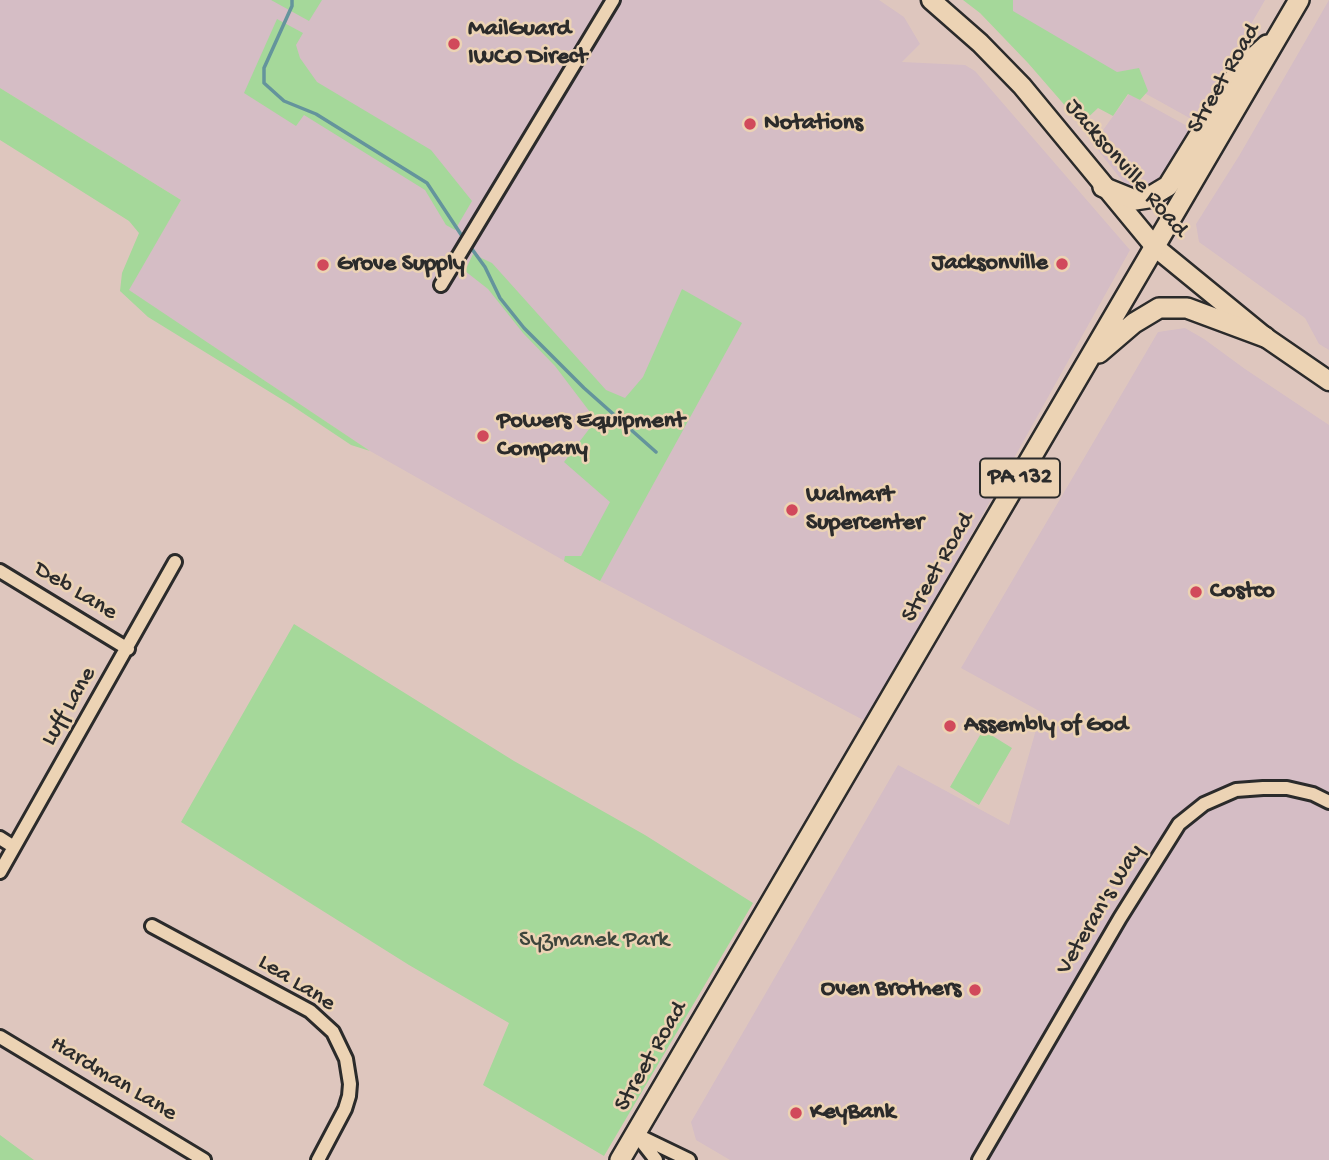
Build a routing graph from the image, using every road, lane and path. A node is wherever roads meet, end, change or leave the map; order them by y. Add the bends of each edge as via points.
1 (613, 0) edge
2 (931, 0) edge
3 (1299, 0) edge
4 (1278, 35) junction
5 (1103, 187) junction
6 (1155, 247) junction
7 (442, 285) dead end
8 (1265, 337) junction
9 (1087, 362) junction
10 (1329, 381) edge
11 (175, 562) dead end
12 (0, 570) edge
13 (128, 649) junction
14 (1329, 802) edge
15 (0, 838) edge
16 (14, 847) junction
17 (0, 872) edge
18 (152, 926) dead end
19 (0, 1037) edge
20 (635, 1134) junction
21 (204, 1160) edge
22 (318, 1160) edge
23 (620, 1160) edge
24 (656, 1160) edge
25 (689, 1160) edge
26 (979, 1160) edge

1 - 7 street
2 - 5 main road, Jacksonville Road via 1015,78
3 - 4 main road, Street Road / PA 132
4 - 5 main road via 1239,71 1168,186 1149,198 1135,200
4 - 6 main road, Street Road / PA 132
5 - 6 main road, Jacksonville Road
6 - 8 main road, Jacksonville Road
6 - 9 main road, Street Road / PA 132
8 - 9 main road via 1187,308 1158,308
8 - 10 main road, Jacksonville Road
9 - 20 main road, Street Road / PA 132
11 - 13 street, Luff Lane
12 - 13 street, Deb Lane
13 - 16 street, Luff Lane
14 - 26 street, Veteran's Way via 1287,788 1236,790 1203,804 1179,824
15 - 16 street
16 - 17 street, Luff Lane
18 - 22 street, Lea Lane via 310,1011 333,1032 346,1059 349,1096
19 - 21 street, Hardman Lane
20 - 23 main road, Street Road / PA 132
20 - 24 street
20 - 25 street

